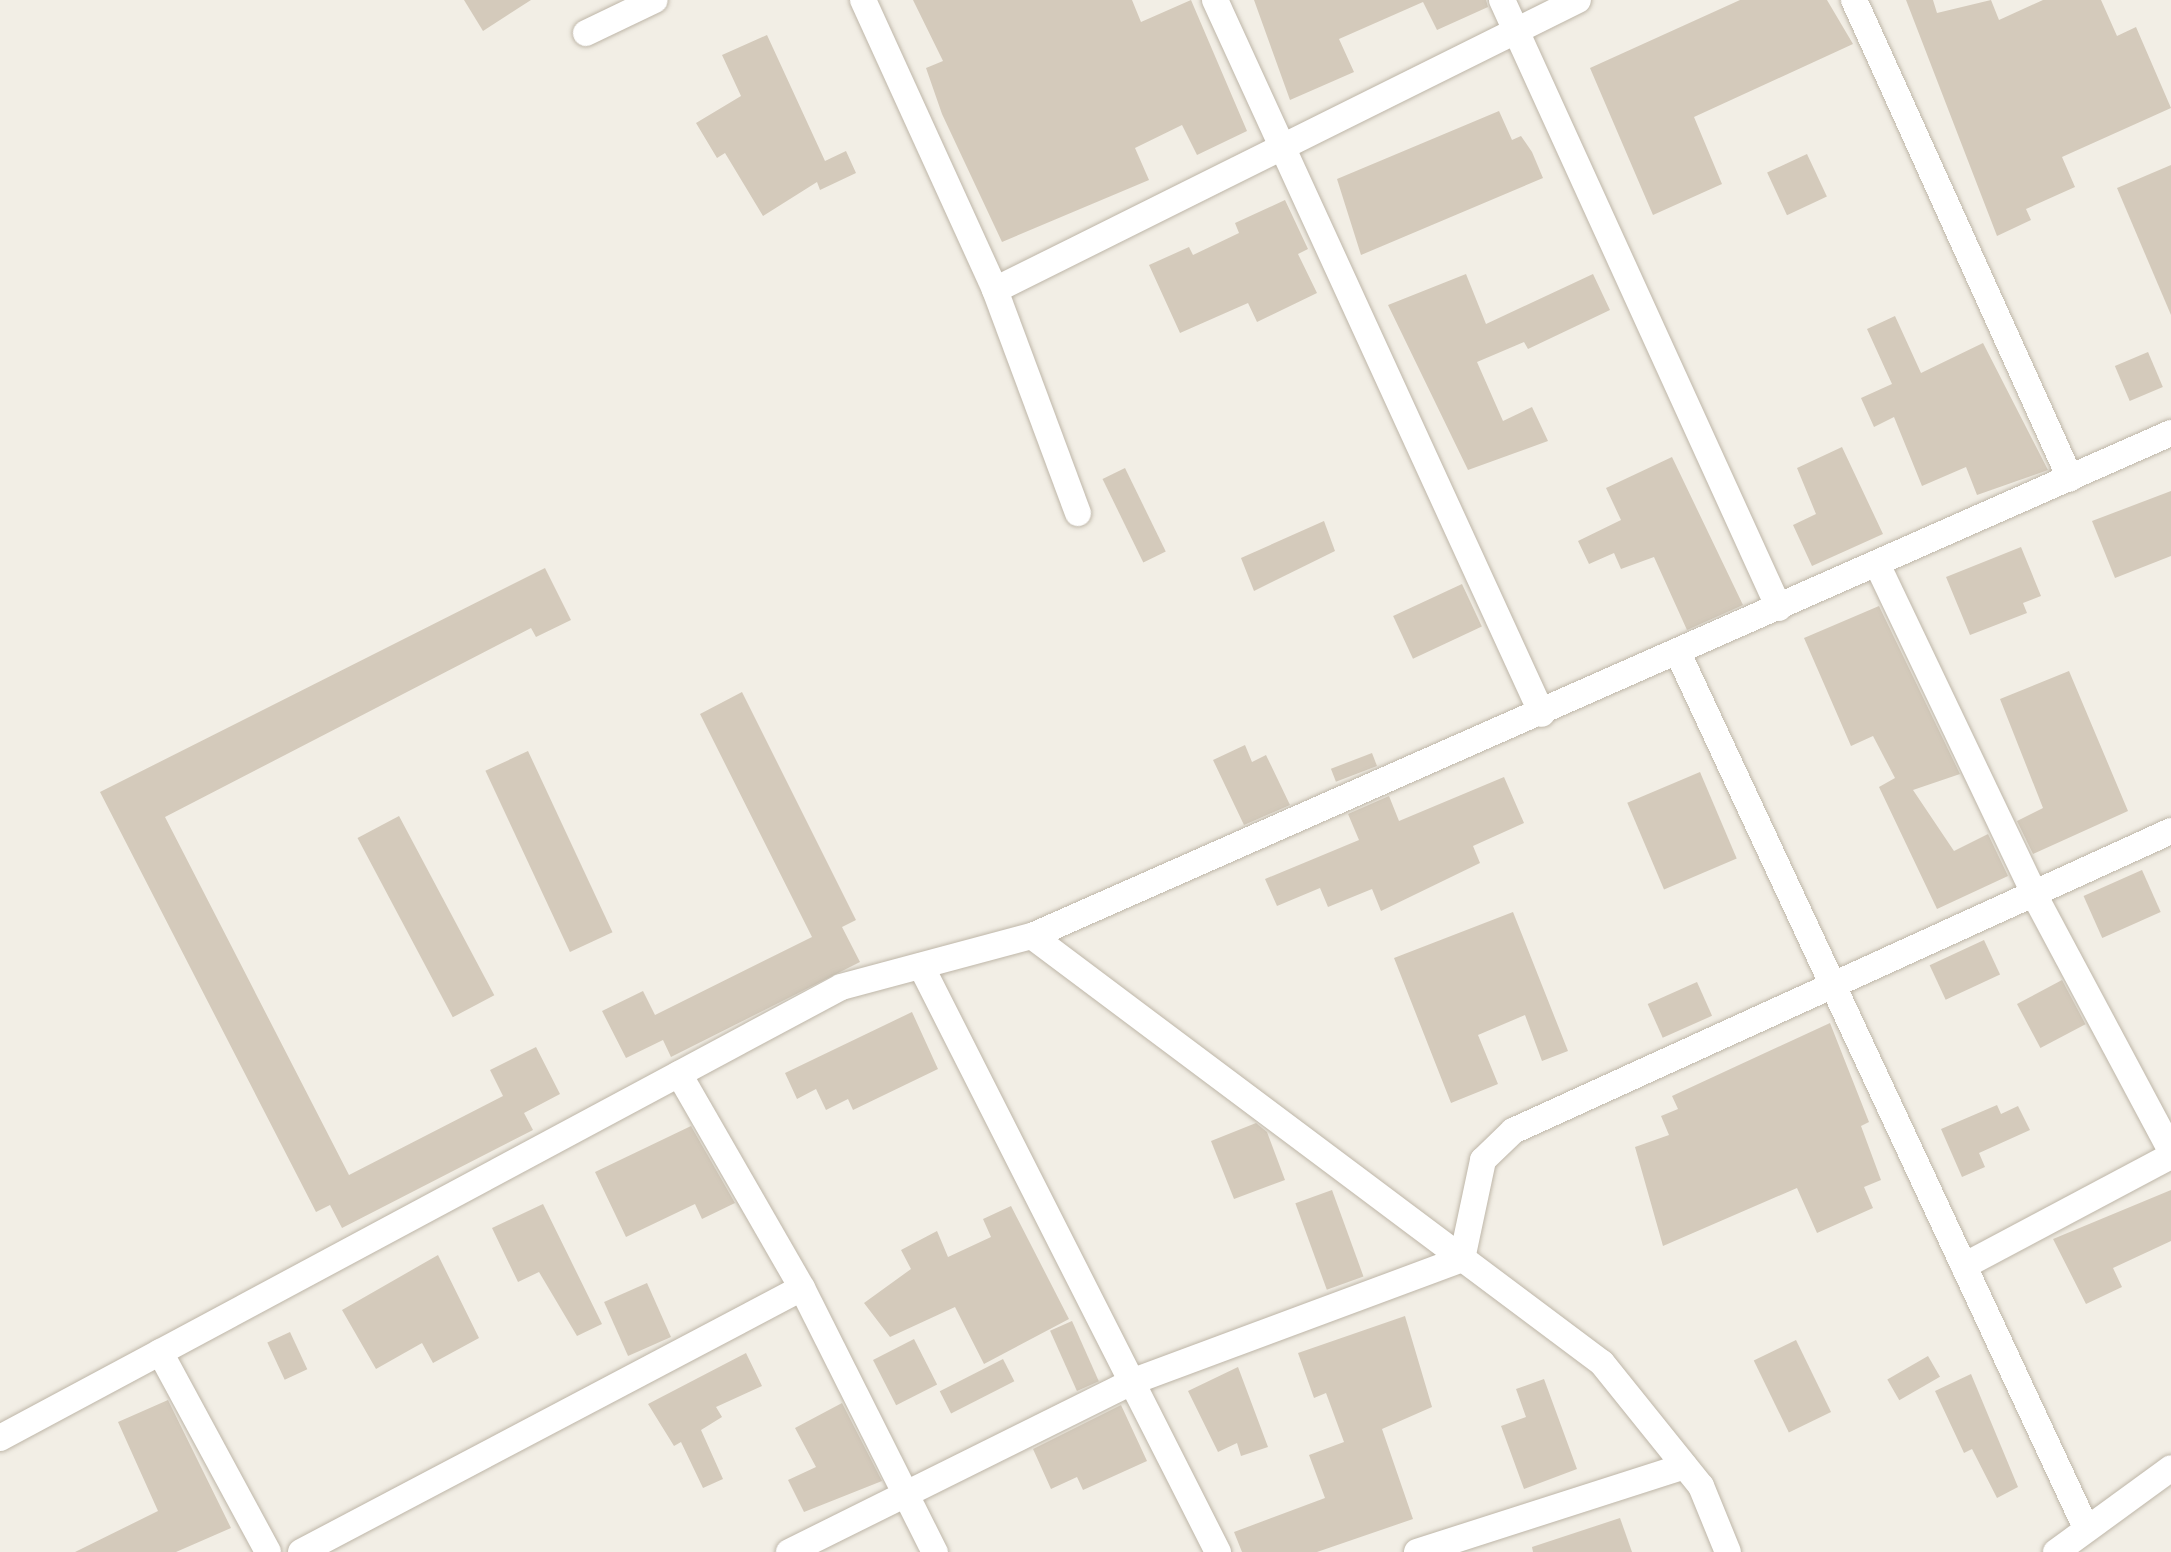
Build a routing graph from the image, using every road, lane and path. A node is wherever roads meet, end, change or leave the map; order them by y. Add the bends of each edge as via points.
1 (655, 0) edge
2 (863, 0) edge
3 (1215, 0) edge
4 (1502, 0) edge
5 (1578, 0) edge
6 (1854, 0) edge
7 (1515, 28) junction
8 (586, 33) dead end
9 (1283, 145) junction
10 (995, 290) junction
11 (2171, 433) edge
12 (2070, 478) junction
13 (1078, 513) dead end
14 (1877, 564) junction
15 (1779, 608) junction
16 (1678, 653) junction
17 (1542, 714) junction
18 (2171, 831) edge
19 (2036, 898) junction
20 (1032, 936) junction
21 (921, 966) junction
22 (1832, 984) junction
23 (679, 1074) junction
24 (2171, 1154) edge
25 (1462, 1259) junction
26 (1964, 1266) junction
27 (802, 1288) junction
28 (160, 1352) junction
29 (1134, 1381) junction
30 (0, 1438) edge
31 (1685, 1466) junction
32 (2171, 1468) edge
33 (905, 1491) junction
34 (2086, 1528) junction
35 (268, 1552) edge
36 (301, 1552) edge
37 (789, 1552) edge
38 (935, 1552) edge
39 (1218, 1552) edge
40 (1417, 1552) edge
41 (1728, 1552) edge
42 (2056, 1552) edge

1 - 8 street
2 - 10 street
3 - 9 street
4 - 7 street
5 - 7 street
6 - 12 street
7 - 9 street
7 - 15 street
9 - 10 street
9 - 17 street
10 - 13 street
11 - 12 street
12 - 14 street
14 - 15 street
14 - 19 street
15 - 16 street
16 - 17 street
16 - 22 street
17 - 20 street
18 - 19 street
19 - 22 street
19 - 24 street
20 - 21 street
20 - 25 street
21 - 23 street via 841,987
21 - 29 street
22 - 25 street via 1513,1131 1483,1160
22 - 26 street
23 - 27 street
23 - 28 street
24 - 26 street
25 - 29 street
25 - 31 street via 1602,1363
26 - 34 street
27 - 33 street
27 - 36 street
28 - 30 street
28 - 35 street
29 - 33 street
29 - 39 street
31 - 40 street
31 - 41 street
32 - 34 street
33 - 37 street
33 - 38 street
34 - 42 street

